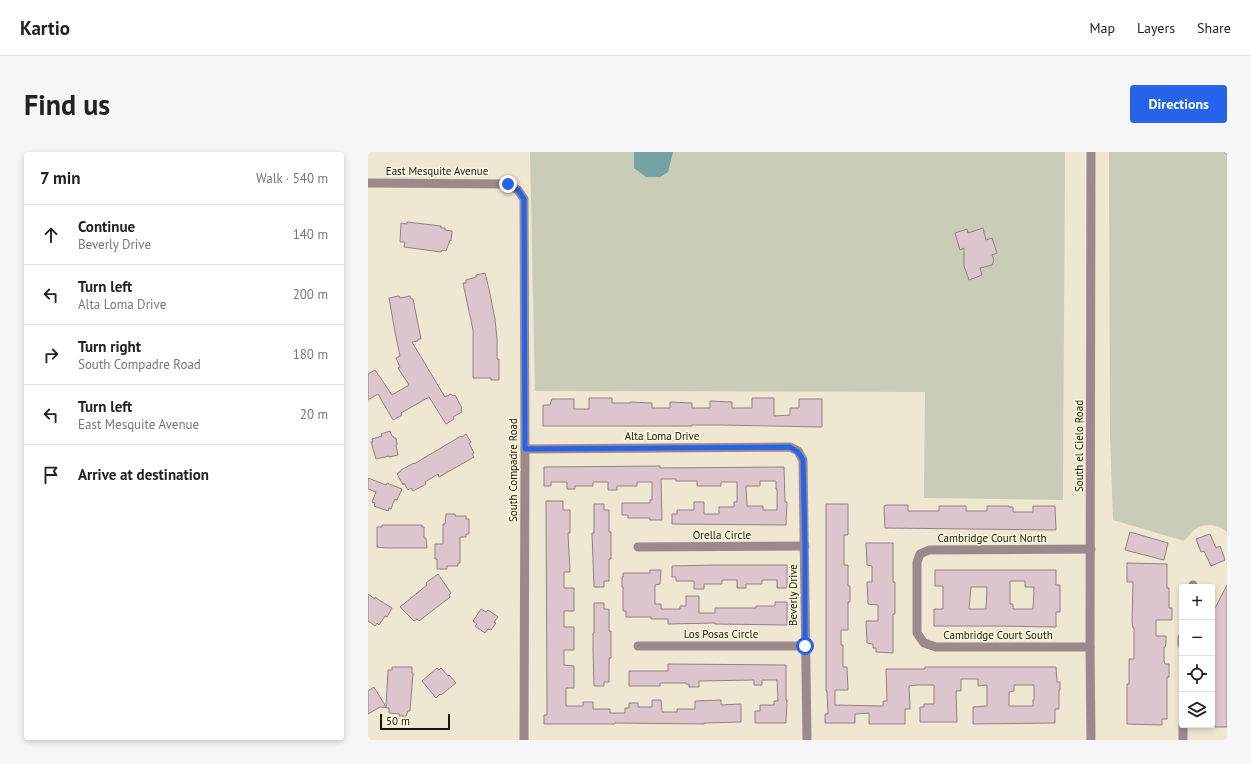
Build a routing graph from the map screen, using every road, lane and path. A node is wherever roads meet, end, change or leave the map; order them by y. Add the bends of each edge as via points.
1 (1092, 152) edge
2 (368, 183) edge
3 (524, 199) joint
4 (525, 449) junction
5 (798, 452) joint
6 (805, 546) junction
7 (638, 547) dead end
8 (1091, 549) junction
9 (917, 604) joint
10 (638, 646) dead end
11 (805, 646) junction
12 (1090, 647) junction
13 (1183, 728) edge
14 (524, 740) edge
15 (807, 740) edge
16 (1091, 740) edge
17 (1183, 740) edge

1 - 8 street, South el Cielo Road
2 - 3 street, East Mesquite Avenue via 508,184 518,190
3 - 4 street, South Compadre Road
4 - 5 street, Alta Loma Drive via 790,447
4 - 14 street, South Compadre Road
5 - 6 street, Beverly Drive via 803,460
6 - 7 street, Orella Circle
6 - 11 street, Beverly Drive
8 - 9 street, Cambridge Court North via 929,550 920,554 917,562
8 - 12 street, South el Cielo Road
9 - 12 street, Cambridge Court South via 917,633 924,642 936,647
10 - 11 street, Los Posas Circle
11 - 15 street, Beverly Drive
12 - 16 street, South el Cielo Road
13 - 17 street

